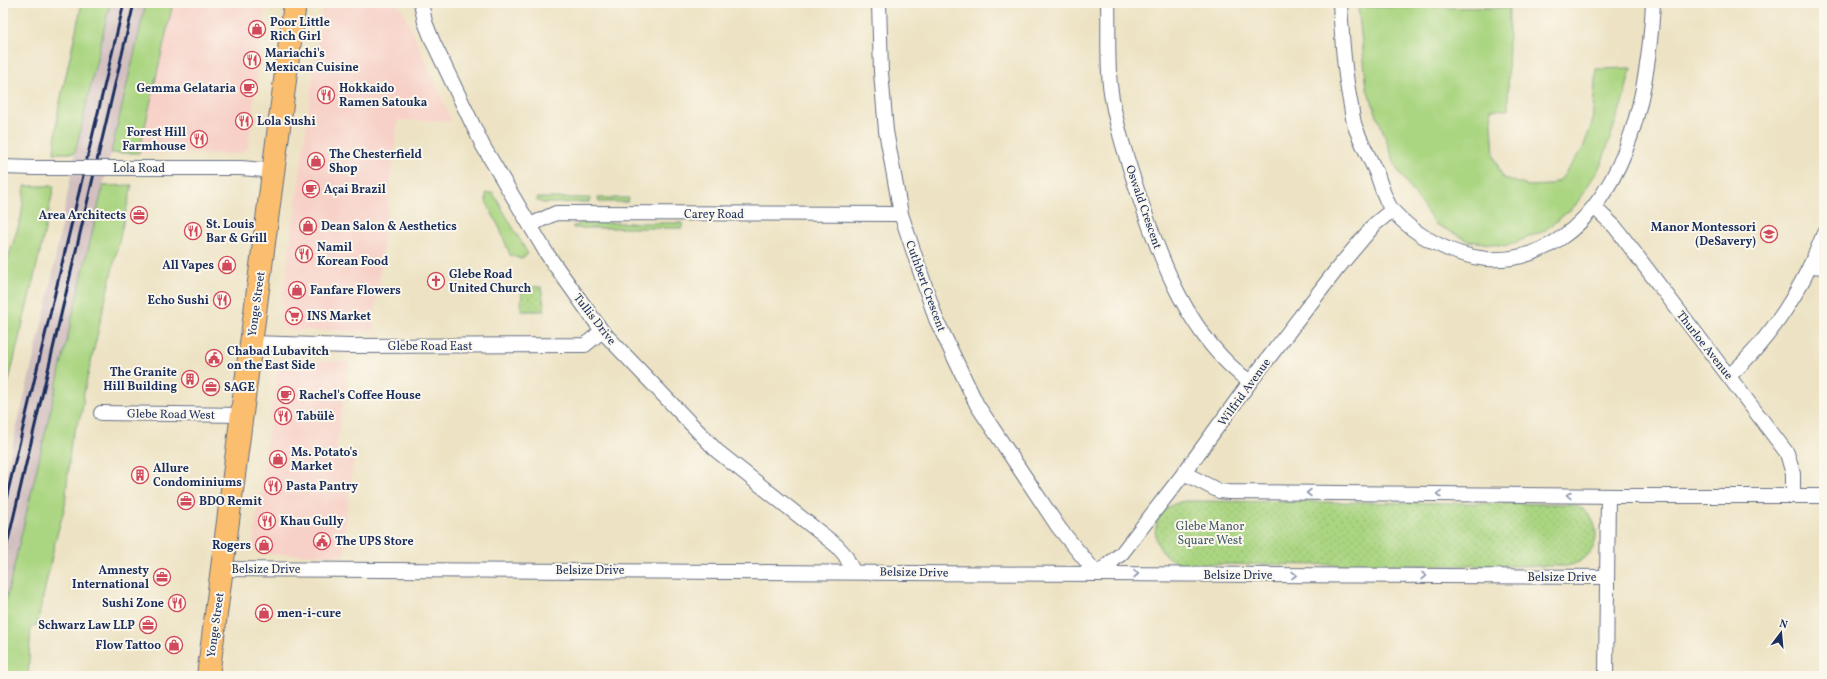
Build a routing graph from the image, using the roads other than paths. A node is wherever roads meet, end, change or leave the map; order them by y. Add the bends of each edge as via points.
1 (295, 3) edge
2 (421, 3) edge
3 (879, 3) edge
4 (1108, 3) edge
5 (1340, 3) edge
6 (1653, 3) edge
7 (3, 168) edge
8 (274, 171) junction
9 (1594, 207) junction
10 (1392, 210) junction
11 (901, 214) junction
12 (530, 225) junction
13 (1824, 233) edge
14 (1810, 266) junction
15 (1824, 267) edge
16 (602, 331) junction
17 (251, 343) junction
18 (1729, 376) junction
19 (1250, 382) junction
20 (101, 413) dead end
21 (241, 415) junction
22 (1184, 473) junction
23 (1793, 495) junction
24 (1608, 496) junction
25 (1824, 496) edge
26 (222, 569) junction
27 (853, 572) junction
28 (1097, 574) junction
29 (1606, 577) junction
30 (208, 676) edge
31 (1606, 676) edge

1 - 8 main road, Yonge Street
2 - 12 street, Tullis Drive via 425,22 459,98 483,146
3 - 11 street, Cuthbert Crescent via 886,131
4 - 19 street, Oswald Crescent via 1110,85 1125,154 1146,217 1170,278 1192,316 1213,347
5 - 10 street via 1347,85 1355,128
6 - 9 street via 1646,74 1637,116 1620,162
7 - 8 street, Lola Road, bridge via 241,168
8 - 17 main road, Yonge Street
9 - 10 street via 1585,218 1553,244 1535,253 1502,260 1472,257 1440,246 1418,233
9 - 18 street, Thurloe Avenue via 1615,227
10 - 19 street, Wilfrid Avenue via 1375,224 1336,269
11 - 12 street, Carey Road via 556,213
11 - 28 street, Cuthbert Crescent via 936,319 977,405 1059,528
12 - 16 street, Tullis Drive via 547,254
13 - 14 street
14 - 15 street
14 - 18 street via 1774,326
16 - 17 street, Glebe Road East via 585,346 350,346
16 - 27 street, Tullis Drive via 717,451 837,546 845,555
17 - 21 main road, Yonge Street
18 - 23 street, Thurloe Avenue via 1787,453 1793,474
19 - 22 street, Wilfrid Avenue
20 - 21 street, Glebe Road West
21 - 26 main road, Yonge Street
24 -> 22 street via 1229,492 1219,490
22 - 28 street, Wilfrid Avenue via 1122,553
23 - 24 street
23 - 25 street
24 - 29 street
26 - 27 street, Belsize Drive
26 - 30 main road, Yonge Street
27 - 28 street, Belsize Drive
28 -> 29 street, Belsize Drive
29 - 31 street

